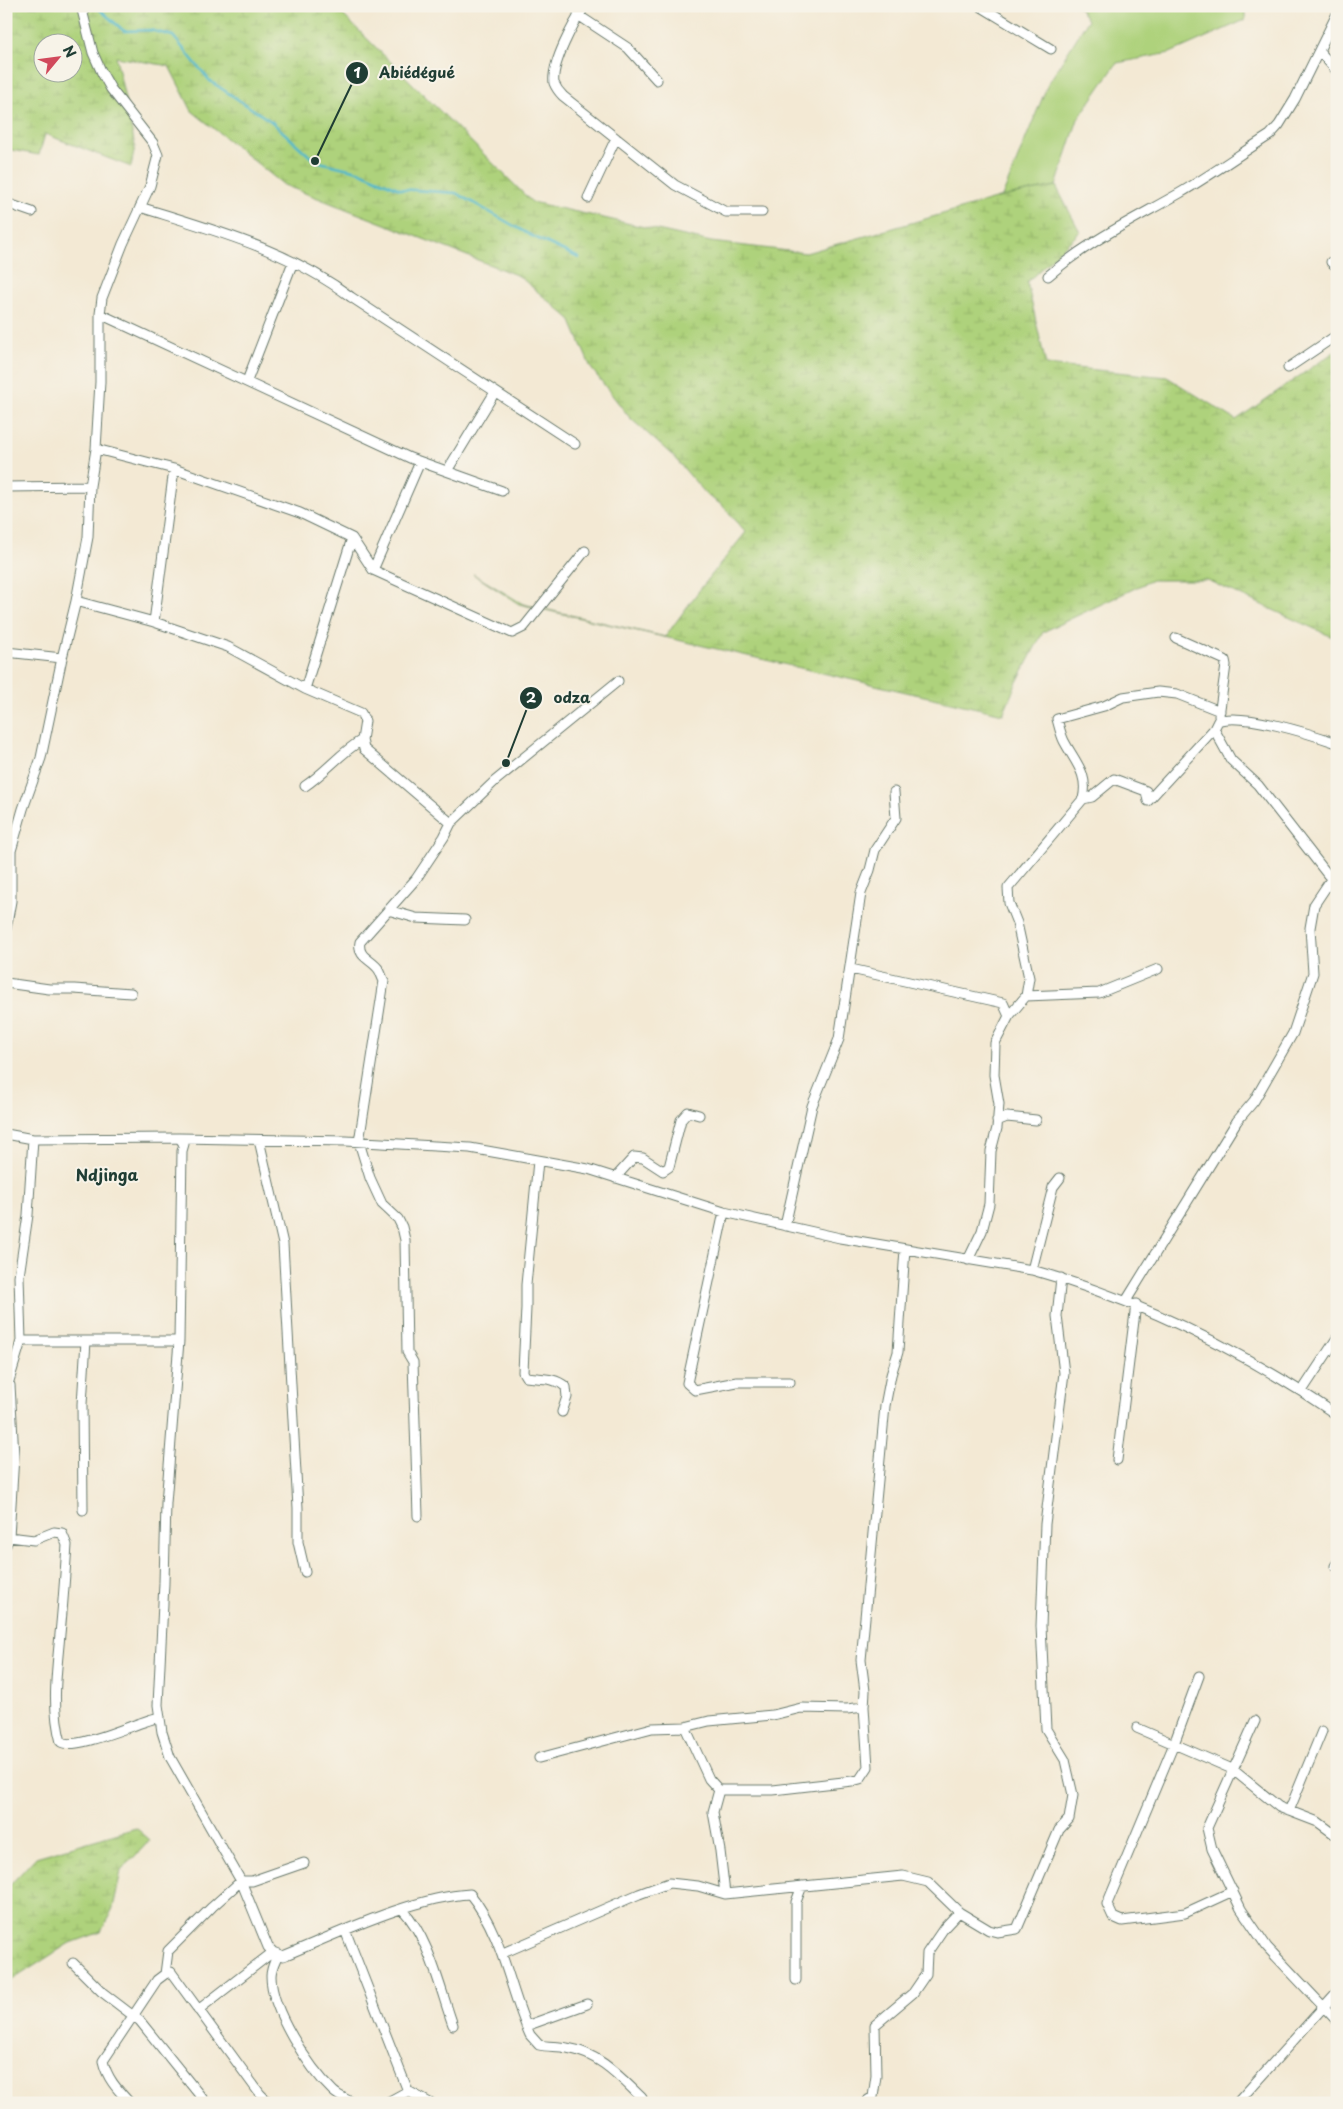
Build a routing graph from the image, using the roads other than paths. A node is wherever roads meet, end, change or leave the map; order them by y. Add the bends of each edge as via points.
1 (81, 6) edge
2 (585, 6) edge
3 (980, 6) edge
4 (1337, 14) edge
5 (578, 15) junction
6 (1051, 49) dead end
7 (1320, 51) junction
8 (1337, 71) edge
9 (657, 80) dead end
10 (616, 138) junction
11 (588, 198) dead end
12 (6, 202) edge
13 (140, 207) junction
14 (32, 212) dead end
15 (762, 212) dead end
16 (293, 262) junction
17 (1048, 276) dead end
18 (100, 314) junction
19 (1337, 335) edge
20 (1288, 368) dead end
21 (247, 381) junction
22 (495, 392) junction
23 (575, 444) dead end
24 (96, 449) junction
25 (420, 462) junction
26 (174, 468) junction
27 (447, 471) junction
28 (90, 486) junction
29 (6, 487) edge
30 (502, 491) dead end
31 (352, 538) junction
32 (585, 551) dead end
33 (373, 570) junction
34 (76, 601) junction
35 (154, 622) junction
36 (1176, 638) dead end
37 (6, 652) edge
38 (62, 658) junction
39 (618, 681) dead end
40 (305, 689) junction
41 (1220, 711) junction
42 (1216, 725) junction
43 (362, 740) junction
44 (1337, 743) edge
45 (305, 786) dead end
46 (894, 792) dead end
47 (1083, 798) junction
48 (450, 824) junction
49 (1335, 878) edge
50 (388, 910) junction
51 (465, 920) dead end
52 (6, 929) edge
53 (1158, 968) dead end
54 (851, 969) junction
55 (6, 983) edge
56 (131, 993) dead end
57 (1026, 996) junction
58 (1009, 1016) junction
59 (699, 1115) dead end
60 (1036, 1120) dead end
61 (998, 1121) junction
62 (6, 1134) edge
63 (32, 1139) junction
64 (180, 1139) junction
65 (259, 1140) junction
66 (359, 1142) junction
67 (538, 1160) junction
68 (615, 1178) junction
69 (1060, 1178) dead end
70 (724, 1212) junction
71 (785, 1226) junction
72 (905, 1249) junction
73 (968, 1260) junction
74 (1032, 1270) junction
75 (1061, 1278) junction
76 (1126, 1301) junction
77 (1136, 1304) junction
78 (1337, 1338) edge
79 (21, 1341) junction
80 (86, 1341) junction
81 (179, 1341) junction
82 (9, 1380) junction
83 (790, 1382) dead end
84 (6, 1391) edge
85 (1302, 1391) junction
86 (562, 1412) dead end
87 (1337, 1415) edge
88 (1117, 1460) dead end
89 (83, 1510) dead end
90 (418, 1516) dead end
91 (8, 1541) edge
92 (305, 1572) dead end
93 (1199, 1676) dead end
94 (864, 1708) junction
95 (160, 1717) junction
96 (1255, 1721) dead end
97 (685, 1727) junction
98 (1137, 1728) dead end
99 (1322, 1731) dead end
100 (1174, 1744) junction
101 (539, 1758) dead end
102 (1232, 1769) junction
103 (719, 1790) junction
104 (1289, 1811) junction
105 (1337, 1836) edge
106 (304, 1863) dead end
107 (241, 1881) junction
108 (802, 1886) junction
109 (1233, 1891) junction
110 (725, 1894) junction
111 (402, 1909) junction
112 (959, 1912) junction
113 (345, 1930) junction
114 (276, 1953) junction
115 (503, 1953) junction
116 (73, 1963) dead end
117 (165, 1974) junction
118 (796, 1980) dead end
119 (1337, 1992) edge
120 (587, 2004) dead end
121 (1323, 2007) junction
122 (198, 2010) junction
123 (132, 2015) junction
124 (1337, 2021) edge
125 (453, 2026) dead end
126 (526, 2026) junction
127 (408, 2091) junction
128 (642, 2098) dead end
129 (868, 2100) dead end
130 (130, 2103) edge
131 (206, 2103) edge
132 (269, 2103) edge
133 (353, 2103) edge
134 (386, 2103) edge
135 (430, 2103) edge
136 (1237, 2103) edge

1 - 13 street via 93,53 102,73 153,143 158,155 150,186
2 - 5 street
3 - 6 street
4 - 7 street
5 - 9 street via 628,48
5 - 10 street via 555,66 554,82 563,96
7 - 8 street
7 - 17 street via 1295,99 1270,135 1181,192 1108,232
10 - 11 street
10 - 15 street via 676,185 726,212
12 - 14 street
13 - 16 street via 252,244
13 - 18 street via 102,298
16 - 21 street
16 - 22 street via 327,279
18 - 21 street
18 - 24 street
19 - 20 street
21 - 25 street
22 - 23 street
22 - 27 street
24 - 26 street
24 - 28 street
25 - 27 street
25 - 33 street
26 - 31 street via 300,512
26 - 35 street
27 - 30 street
28 - 29 street
28 - 34 street via 88,537
31 - 33 street
31 - 40 street
32 - 33 street via 524,627 512,633
34 - 35 street
34 - 38 street
35 - 40 street via 228,647
36 - 41 street via 1225,660
37 - 38 street
38 - 52 street via 41,758 11,851 12,886
39 - 48 street via 495,781
40 - 43 street via 361,713 366,721
41 - 42 street
41 - 47 street via 1177,694 1158,692 1123,697 1104,706 1057,719 1063,740 1080,767 1086,785
42 - 44 street via 1231,718 1245,719
42 - 47 street via 1148,801 1146,791 1114,779 1092,797
42 - 49 street via 1231,760 1258,785 1328,874
43 - 45 street via 349,747
43 - 48 street via 369,755
46 - 54 street via 896,818 875,850 861,893
47 - 57 street via 1008,888 1009,904 1017,923 1029,978
48 - 50 street via 416,878
49 - 76 street via 1314,905 1310,928 1313,973 1293,1032 1254,1101 1237,1121
50 - 51 street via 416,918
50 - 66 street via 360,942 359,948 361,954 380,971 384,982
53 - 57 street via 1099,993
54 - 58 street via 1002,1003
54 - 71 street via 839,1039 812,1106
55 - 56 street via 49,989
57 - 58 street
58 - 61 street via 995,1043
59 - 68 street via 688,1112 681,1120 669,1167 663,1171 643,1158 634,1157
60 - 61 street via 1007,1117
61 - 73 street via 991,1151 989,1204 982,1230
62 - 63 street
63 - 64 street
63 - 79 street via 28,1215 19,1276
64 - 65 street
64 - 81 street via 184,1144
65 - 66 street
65 - 92 street via 283,1244 298,1542
66 - 67 street via 470,1148
66 - 90 street via 382,1204 398,1219 405,1240 407,1352 414,1362
67 - 68 street via 588,1169
67 - 86 street via 526,1285 523,1372 526,1376 553,1379 566,1387 567,1397
68 - 70 street
69 - 74 street via 1053,1187
70 - 71 street
70 - 83 street via 687,1383 695,1390 737,1382
71 - 72 street
72 - 73 street
72 - 94 street via 898,1352 885,1406 861,1660
73 - 74 street
74 - 75 street
75 - 76 street
75 - 112 street via 1057,1316 1064,1373 1046,1524 1041,1626 1046,1729 1065,1760 1069,1775 1072,1795 1069,1818 1059,1830 1017,1929 989,1930
76 - 77 street
77 - 85 street via 1240,1354
77 - 88 street
78 - 85 street
79 - 80 street
79 - 82 street
80 - 81 street
80 - 89 street via 82,1404
81 - 95 street via 166,1503
82 - 84 street
82 - 91 street via 14,1456
85 - 87 street
91 - 95 street via 34,1540 54,1532 62,1533 66,1539 55,1702 60,1742 74,1744
93 - 100 street
94 - 97 street via 801,1708
94 - 103 street via 868,1767 860,1779 773,1790
95 - 107 street via 170,1757
96 - 102 street
97 - 101 street via 652,1728
97 - 103 street via 709,1779
98 - 100 street
99 - 104 street
100 - 102 street
100 - 109 street via 1107,1904 1112,1917 1122,1921 1185,1913
102 - 104 street via 1279,1807
102 - 109 street via 1207,1828 1212,1849
103 - 110 street via 713,1812
104 - 105 street via 1318,1822
106 - 107 street via 252,1881
107 - 114 street via 268,1947
107 - 117 street via 168,1951
108 - 110 street
108 - 112 street via 903,1876 928,1882
108 - 118 street via 796,1902
109 - 121 street via 1241,1909 1267,1947
110 - 115 street via 698,1886 669,1884
111 - 113 street
111 - 115 street via 453,1895 470,1894
111 - 125 street via 412,1920 430,1958
112 - 129 street via 927,1953 926,1974 913,1993 875,2025 876,2076 873,2097
113 - 114 street via 283,1956
113 - 127 street
114 - 122 street
114 - 133 street via 271,1975 273,1987 277,2004 296,2042 334,2093
115 - 126 street
116 - 123 street via 102,1992
117 - 122 street via 171,1972
117 - 123 street
119 - 121 street
120 - 126 street
121 - 124 street
121 - 136 street
122 - 132 street
123 - 130 street via 103,2061 114,2086
123 - 131 street via 156,2039
126 - 128 street via 539,2045 588,2054 608,2065
127 - 134 street
127 - 135 street

